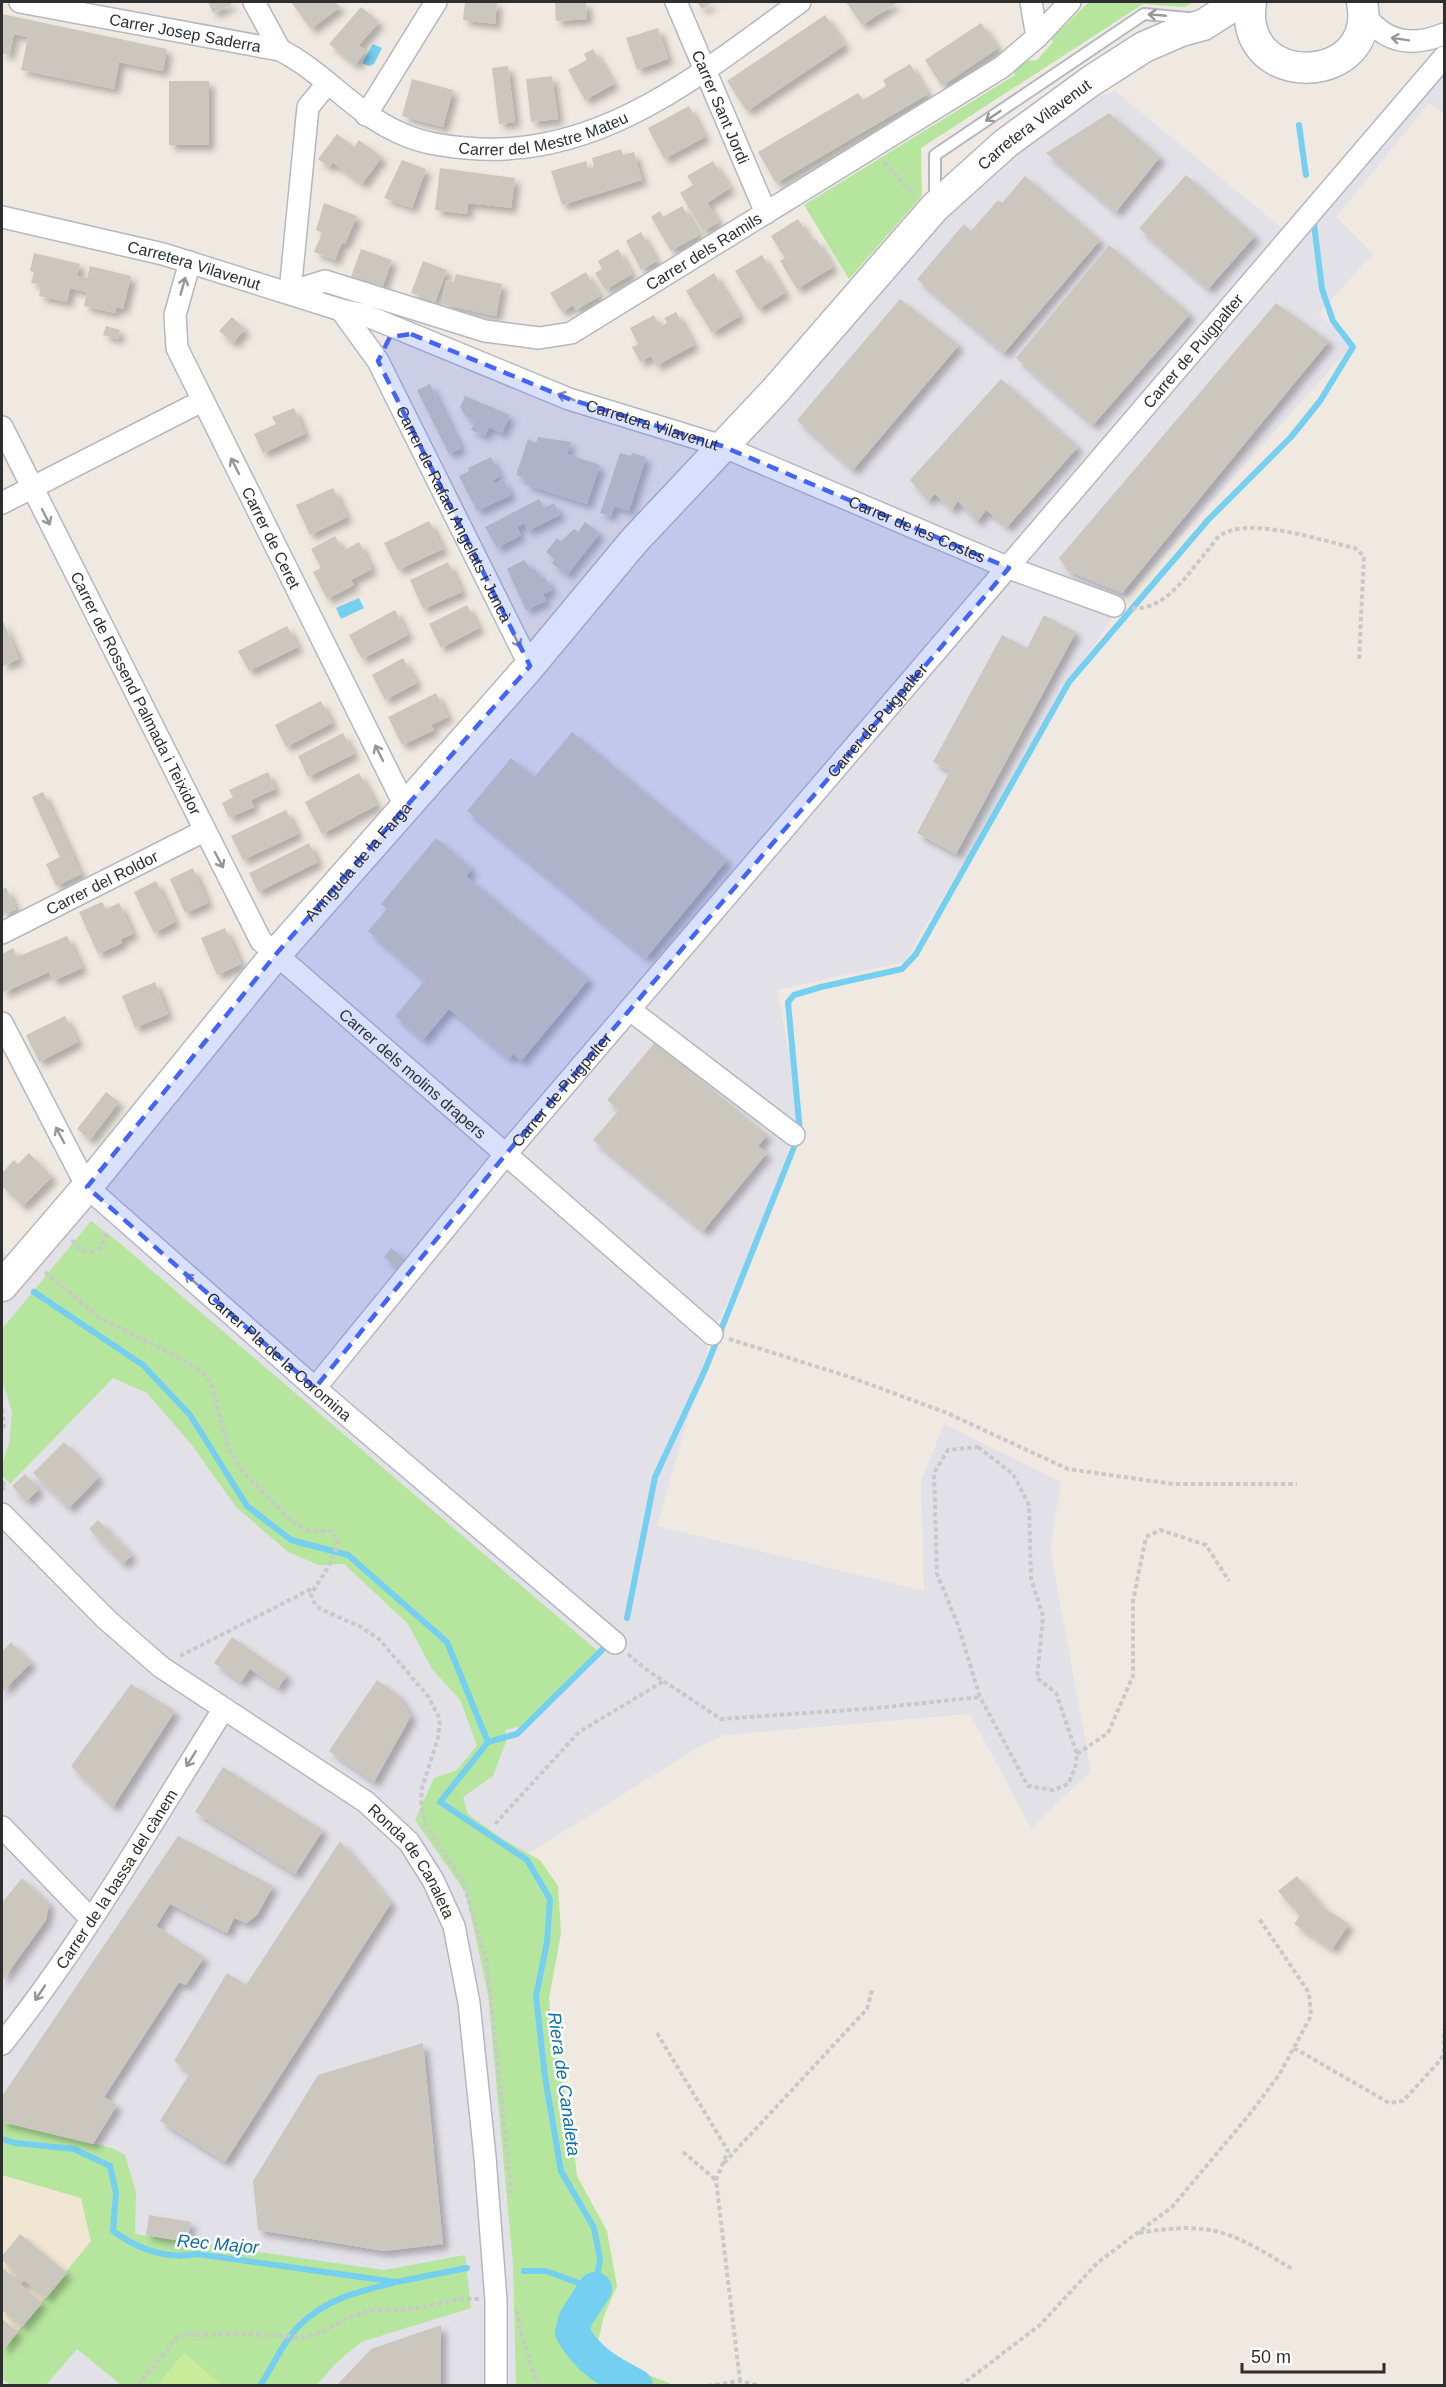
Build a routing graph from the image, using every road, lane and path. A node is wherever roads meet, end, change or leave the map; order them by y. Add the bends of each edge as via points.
1 (20, 2) edge
2 (254, 2) edge
3 (436, 2) edge
4 (676, 2) edge
5 (800, 2) edge
6 (1031, 2) edge
7 (1070, 2) edge
8 (1239, 2) edge
9 (1251, 2) edge
10 (64, 6) edge
11 (1364, 6) edge
12 (1209, 22) junction
13 (1444, 34) edge
14 (1037, 38) junction
15 (1262, 48) junction
16 (280, 50) junction
17 (1444, 57) edge
18 (705, 71) junction
19 (327, 84) junction
20 (366, 115) junction
21 (873, 146) junction
22 (933, 210) junction
23 (766, 213) junction
24 (2, 217) edge
25 (190, 262) junction
26 (290, 292) junction
27 (341, 310) junction
28 (411, 334) junction
29 (378, 361) junction
30 (202, 401) junction
31 (2, 428) edge
32 (722, 446) junction
33 (32, 488) junction
34 (2, 503) edge
35 (1009, 568) junction
36 (1114, 606) joint
37 (1359, 661) dead end
38 (530, 666) junction
39 (405, 806) junction
40 (204, 831) junction
41 (2, 933) edge
42 (277, 953) junction
43 (630, 1010) junction
44 (2, 1023) edge
45 (794, 1136) dead end
46 (506, 1154) junction
47 (87, 1187) junction
48 (101, 1222) dead end
49 (71, 1239) dead end
50 (26, 1257) junction
51 (2, 1286) edge
52 (712, 1334) joint
53 (315, 1388) junction
54 (2, 1409) edge
55 (2, 1432) edge
56 (2, 1482) edge
57 (1297, 1484) dead end
58 (2, 1490) edge
59 (2, 1514) edge
60 (324, 1577) dead end
61 (1229, 1581) dead end
62 (316, 1586) dead end
63 (615, 1643) joint
64 (161, 1666) junction
65 (664, 1681) junction
66 (980, 1697) junction
67 (223, 1710) junction
68 (1077, 1754) junction
69 (495, 1824) dead end
70 (2, 1827) edge
71 (1258, 1917) dead end
72 (90, 1918) junction
73 (872, 1990) dead end
74 (1444, 2030) edge
75 (657, 2032) dead end
76 (2, 2044) edge
77 (1294, 2048) junction
78 (1444, 2054) edge
79 (683, 2152) dead end
80 (722, 2166) junction
81 (716, 2180) junction
82 (1139, 2233) junction
83 (1294, 2270) dead end
84 (495, 2300) junction
85 (740, 2381) junction
86 (138, 2385) edge
87 (495, 2385) edge
88 (708, 2385) edge
89 (761, 2385) edge
90 (960, 2385) edge

1 - 10 street, Carrer Josep Saderra
2 - 16 street
3 - 20 street
4 - 18 street, Carrer Sant Jordi
5 - 18 street, Carrer del Mestre Mateu
6 - 14 street
7 - 14 street, Carrer dels Ramils
8 - 12 street
9 - 15 street via 1251,22
10 - 16 street, Carrer Josep Saderra
13 -> 11 street via 1399,40 1381,34
11 - 15 street via 1360,32 1351,48 1320,68 1284,64
12 - 15 street
12 - 22 street, Carretera Vilavenut via 1144,47 1084,86 1006,143
12 -> 22 lane via 1144,14 935,154
14 - 21 street, Carrer dels Ramils via 1002,67
16 - 19 street, Carrer del Mestre Mateu via 299,59
17 - 35 street, Carrer de Puigpalter
18 - 20 street, Carrer del Mestre Mateu via 617,123 539,147 489,150 419,141
18 - 23 street, Carrer Sant Jordi
19 - 20 street, Carrer del Mestre Mateu
19 - 26 street via 308,107
21 - 22 path
21 - 23 street, Carrer dels Ramils
22 - 32 street, Carretera Vilavenut via 775,392
23 - 26 street, Carrer dels Ramils via 571,333 539,338 485,331 325,281
24 - 25 street, Carretera Vilavenut
25 - 26 street, Carretera Vilavenut
30 -> 25 street, Carrer de Ceret via 174,333 174,315
26 - 27 street, Carretera Vilavenut
27 - 28 street, Carretera Vilavenut via 365,315
27 - 29 street, Carrer de Rafael Angelats i Juncà
28 - 29 street via 390,337
32 -> 28 street, Carretera Vilavenut via 569,399
29 -> 38 street, Carrer de Rafael Angelats i Juncà
30 - 33 street
39 -> 30 street, Carrer de Ceret
31 - 33 street, Carrer de Rossend Palmada i Teixidor
32 - 35 street, Carrer de les Costes
32 - 38 street, Avinguda de la Farga via 634,541
33 - 34 street
33 -> 40 street, Carrer de Rossend Palmada i Teixidor
35 - 36 street, Carrer de les Costes
35 - 43 street, Carrer de Puigpalter
36 - 37 path via 1153,606 1165,598 1221,535 1244,528 1268,529 1355,548 1364,556
38 - 39 street, Avinguda de la Farga
39 - 42 street, Avinguda de la Farga
40 - 41 street, Carrer del Roldor
40 -> 42 street, Carrer de Rossend Palmada i Teixidor via 261,941
42 - 46 street, Carrer dels molins drapers
42 - 47 street, Avinguda de la Farga
43 - 45 street
43 - 46 street, Carrer de Puigpalter
47 -> 44 street, Carrer Pla de la Coromina
46 - 52 street, Carrer dels molins drapers
46 - 53 street, Carrer de Puigpalter
47 - 50 street, Avinguda de la Farga
53 -> 47 street, Carrer Pla de la Coromina
48 - 49 path via 107,1232 98,1251 87,1253 77,1249
50 - 51 street, Avinguda de la Farga
50 - 60 path via 100,1318 202,1372 211,1383 228,1447 243,1472 291,1521 308,1531 335,1534 338,1539
52 - 57 path via 850,1377 947,1413 1068,1469 1173,1484
53 - 63 street, Carrer Pla de la Coromina
54 - 55 path
56 - 58 path via 6,1486
59 - 64 street, Ronda de Canaleta via 106,1619
61 - 68 path via 1206,1545 1160,1530 1146,1538 1133,1601 1133,1676 1108,1733
62 - 64 path
63 - 65 path
64 - 67 street, Ronda de Canaleta
65 - 66 path via 721,1719
65 - 69 path via 579,1732
66 - 68 path via 1028,1786 1053,1790 1068,1784
66 - 68 path via 937,1574 934,1514 934,1473 948,1450 978,1447 1013,1474 1029,1505 1031,1579 1043,1616 1037,1678 1056,1693
67 -> 72 street, Carrer de la bassa del cànem
67 - 84 street, Ronda de Canaleta via 366,1802 409,1842 433,1880 454,1926 469,2003
70 - 72 street
71 - 77 path via 1310,1993 1311,2016
72 -> 76 street, Carrer de la bassa del cànem
73 - 80 path via 867,2009
74 - 78 path
75 - 80 path via 728,2151
77 - 78 path via 1389,2103 1403,2100
77 - 82 path via 1249,2115 1204,2171 1172,2207
79 - 81 path
80 - 81 path
81 - 85 path
82 - 83 path via 1170,2227 1204,2227 1242,2239
82 - 90 path via 1097,2263 1040,2325
84 - 86 path via 460,2299 414,2309 370,2311 305,2337 179,2335
84 - 87 street, Ronda de Canaleta
85 - 88 path
85 - 89 path

